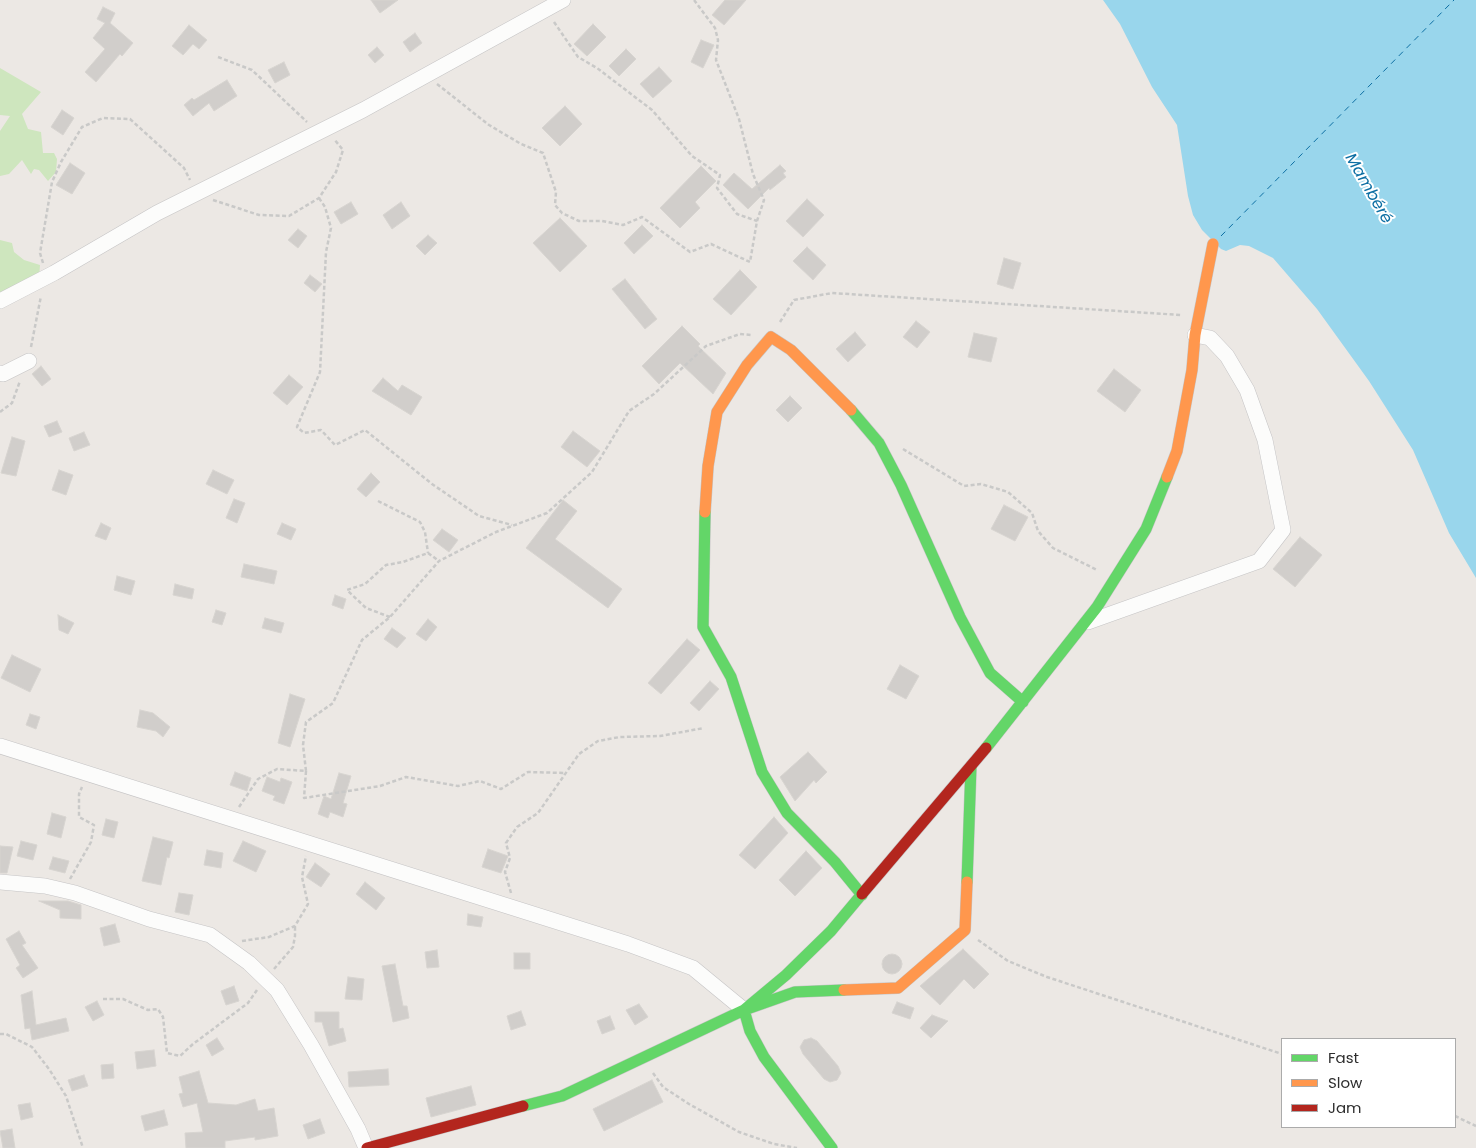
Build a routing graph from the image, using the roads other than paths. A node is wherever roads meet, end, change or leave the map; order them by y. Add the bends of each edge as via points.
1 (563, 0) edge
2 (1213, 244) dead end
3 (0, 301) edge
4 (1195, 335) junction
5 (28, 361) dead end
6 (0, 373) edge
7 (1084, 623) junction
8 (1022, 702) junction
9 (0, 746) edge
10 (972, 766) junction
11 (0, 882) edge
12 (862, 895) junction
13 (744, 1010) junction
14 (367, 1148) edge
15 (832, 1148) edge

1 - 3 street via 319,132 157,213
2 - 4 street
4 - 7 street via 1177,451 1146,529
4 - 7 street via 1210,338 1227,356 1247,390 1265,440 1283,530 1259,561
5 - 6 street
7 - 8 street
8 - 10 street
8 - 12 street via 990,673 960,617 902,485 878,443 852,410 791,350 771,337 747,365 717,412 708,466 703,627 731,677 762,772 787,813
9 - 13 street via 628,944 693,968
10 - 12 street
10 - 13 street via 965,930 898,988 795,992
11 - 14 street via 62,890 210,935 249,963 278,990
12 - 13 street via 786,975
13 - 14 street via 562,1096
13 - 15 street via 750,1031 764,1057

